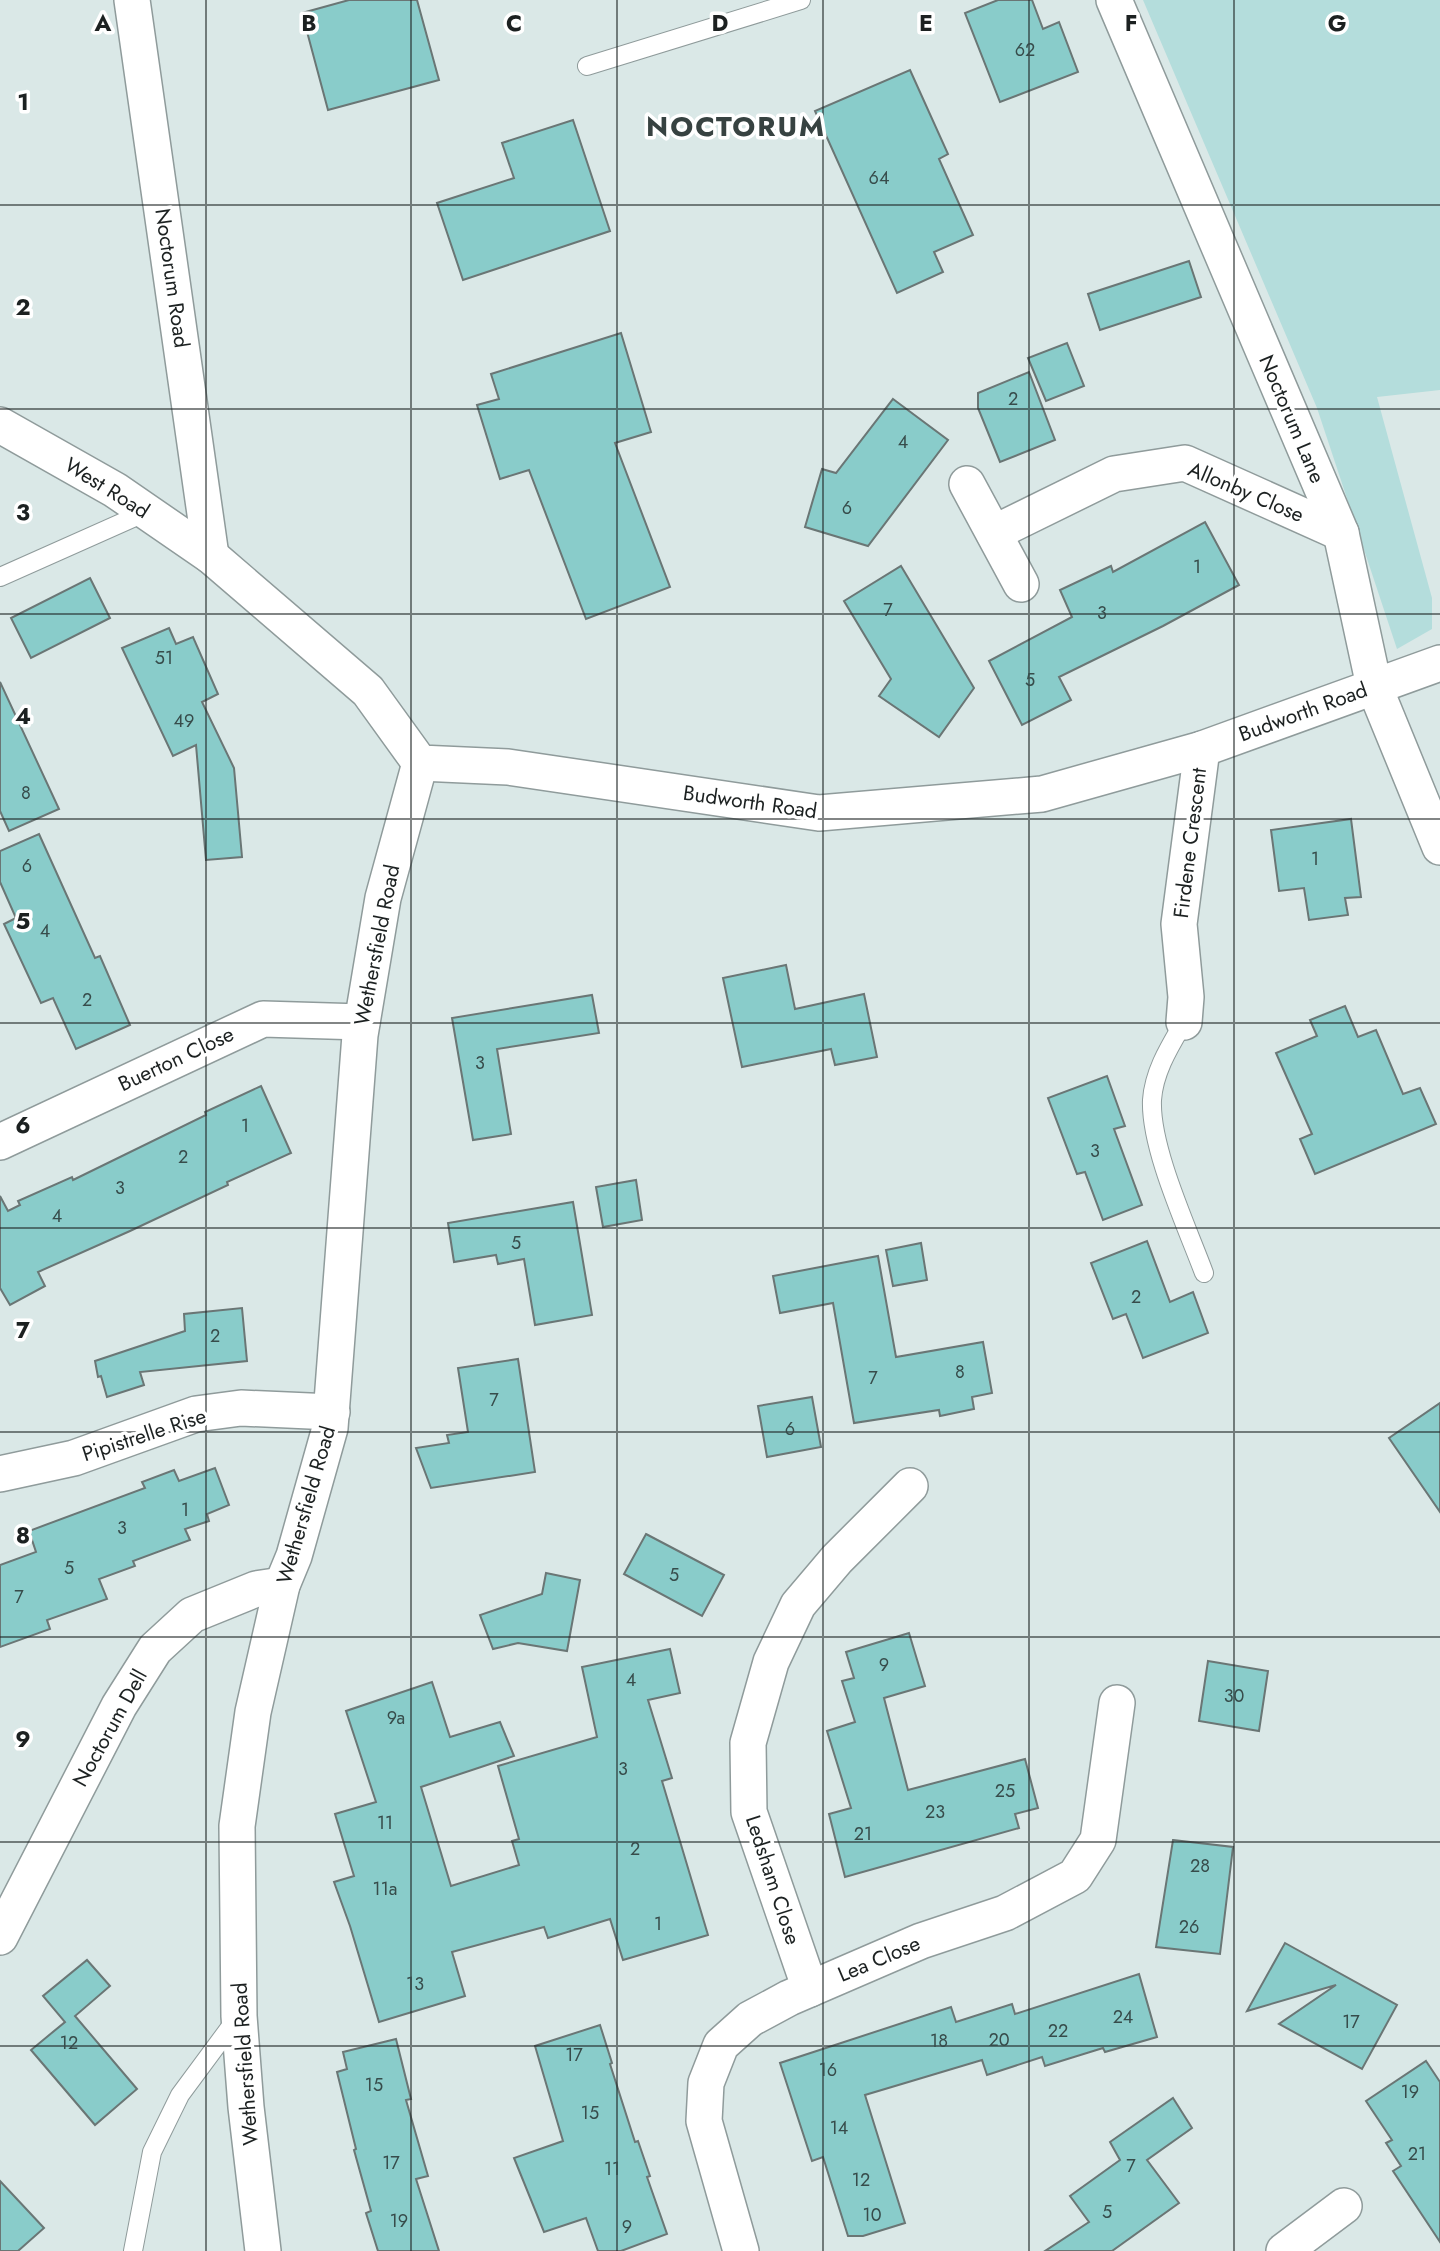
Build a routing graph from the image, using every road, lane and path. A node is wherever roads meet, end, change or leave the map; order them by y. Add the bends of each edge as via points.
1 (132, 0) edge
2 (801, 0) edge
3 (1114, 0) edge
4 (587, 66) dead end
5 (0, 425) edge
6 (967, 484) dead end
7 (146, 512) junction
8 (994, 533) junction
9 (1341, 533) junction
10 (211, 555) junction
11 (0, 577) edge
12 (1021, 584) dead end
13 (1440, 663) edge
14 (1374, 686) junction
15 (1202, 749) junction
16 (420, 762) junction
17 (1440, 847) edge
18 (362, 1022) junction
19 (1184, 1022) joint
20 (3, 1134) edge
21 (1204, 1273) dead end
22 (332, 1412) junction
23 (0, 1474) edge
24 (910, 1486) dead end
25 (282, 1585) junction
26 (1117, 1703) dead end
27 (0, 1937) edge
28 (810, 1989) junction
29 (239, 2016) junction
30 (1343, 2206) dead end
31 (133, 2251) edge
32 (263, 2251) edge
33 (741, 2251) edge
34 (1284, 2251) edge

1 - 10 street, Noctorum Road
2 - 4 lane
3 - 9 street, Noctorum Lane
5 - 7 street, West Road
6 - 8 street
7 - 10 street, West Road
7 - 11 lane
8 - 9 street, Allonby Close via 1114,474 1185,463
8 - 12 street
9 - 14 street, Noctorum Lane
10 - 16 street via 368,691
13 - 14 street, Budworth Road
14 - 15 street, Budworth Road
14 - 17 street, Noctorum Lane
15 - 16 street, Budworth Road via 1042,794 819,813 508,767
15 - 19 street, Firdene Crescent via 1180,924
16 - 18 street, Wethersfield Road via 383,898
18 - 20 street, Buerton Close via 263,1019
18 - 22 street, Wethersfield Road
19 - 21 lane via 1157,1076 1153,1126
22 - 23 street, Pipistrelle Rise via 241,1408 196,1414 74,1458
22 - 25 street, Wethersfield Road
24 - 28 street, Ledsham Close via 798,1605 771,1662 748,1743 749,1812
25 - 27 street, Noctorum Dell via 256,1589 192,1615 155,1649 119,1706
25 - 29 street, Wethersfield Road via 253,1712 237,1826
26 - 28 street, Lea Close via 1098,1840 1075,1876 1004,1913 921,1941
28 - 33 street, Lea Close via 750,2020 721,2045 706,2083 704,2121
29 - 31 lane via 180,2095 152,2152
29 - 32 street, Wethersfield Road
30 - 34 street

